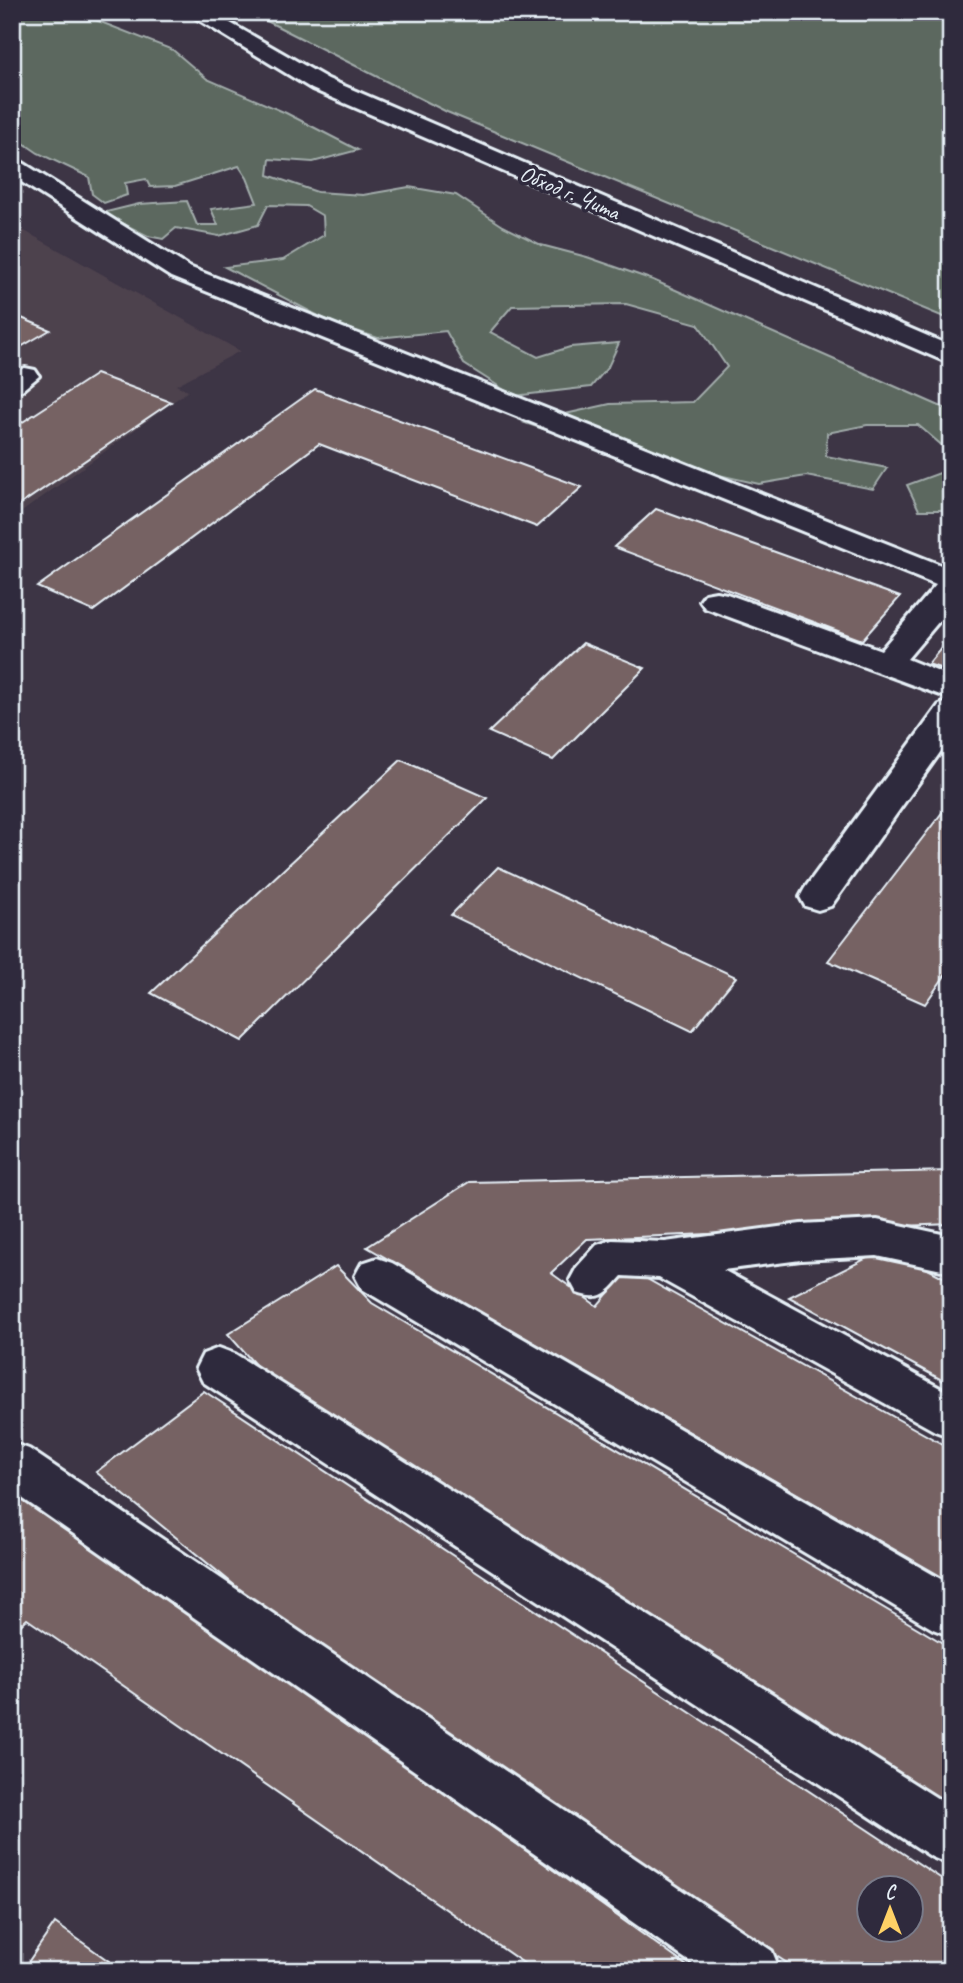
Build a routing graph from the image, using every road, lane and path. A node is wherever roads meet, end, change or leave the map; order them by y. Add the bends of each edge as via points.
1 (196, 12) edge
2 (12, 166) edge
3 (951, 356) edge
4 (951, 580) edge
5 (951, 587) edge
6 (716, 601) dead end
7 (887, 663) junction
8 (951, 689) edge
9 (951, 712) edge
10 (818, 897) dead end
11 (951, 1254) edge
12 (665, 1259) junction
13 (377, 1276) dead end
14 (592, 1280) dead end
15 (219, 1368) dead end
16 (951, 1417) edge
17 (12, 1464) edge
18 (951, 1612) edge
19 (951, 1838) edge
20 (752, 1971) edge

1 - 3 main road, Обход г. Чита via 320,84
2 - 4 main road via 180,272
5 - 7 main road
6 - 7 main road
7 - 8 main road
9 - 10 main road
11 - 12 main road via 877,1238 801,1242
12 - 14 main road via 612,1258
12 - 16 main road
13 - 18 main road
15 - 19 main road
17 - 20 main road

